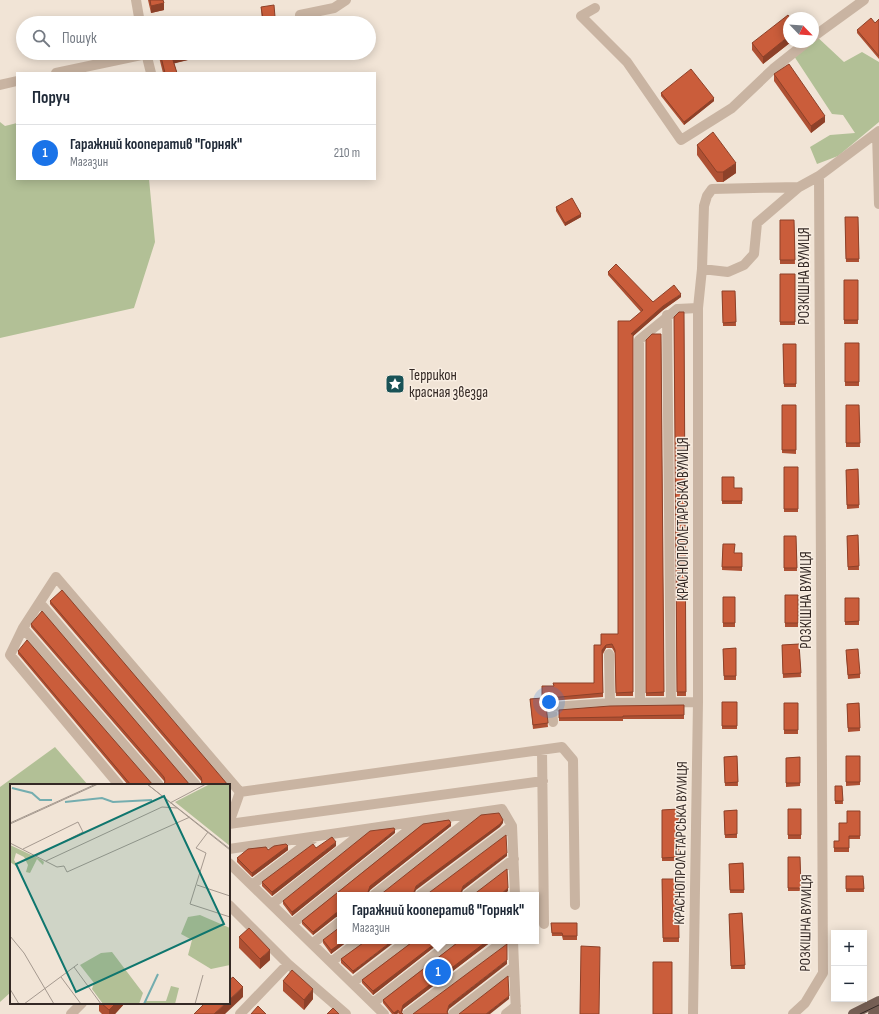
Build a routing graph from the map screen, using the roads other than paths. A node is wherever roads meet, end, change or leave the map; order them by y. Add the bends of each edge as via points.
1 (136, 0) edge
2 (346, 0) edge
3 (864, 0) edge
4 (595, 8) dead end
5 (300, 15) dead end
6 (139, 16) edge
7 (819, 33) edge
8 (799, 48) edge
9 (118, 60) edge
10 (148, 60) edge
11 (61, 72) edge
12 (151, 72) edge
13 (16, 81) edge
14 (0, 84) edge
15 (878, 132) edge
16 (819, 176) junction
17 (799, 187) junction
18 (879, 204) edge
19 (702, 268) junction
20 (698, 308) junction
21 (667, 315) junction
22 (40, 603) junction
23 (23, 628) junction
24 (609, 654) dead end
25 (698, 702) junction
26 (610, 703) junction
27 (640, 703) junction
28 (671, 703) junction
29 (553, 722) dead end
30 (542, 750) junction
31 (543, 781) junction
32 (119, 784) edge
33 (158, 784) edge
34 (195, 784) edge
35 (240, 792) junction
36 (478, 813) junction
37 (230, 821) edge
38 (420, 821) junction
39 (230, 824) edge
40 (512, 826) junction
41 (367, 829) junction
42 (316, 836) junction
43 (230, 849) edge
44 (514, 859) junction
45 (230, 864) edge
46 (252, 885) junction
47 (378, 892) edge
48 (424, 892) edge
49 (471, 892) edge
50 (514, 892) edge
51 (272, 904) junction
52 (575, 905) dead end
53 (230, 906) edge
54 (292, 924) junction
55 (337, 924) edge
56 (544, 924) dead end
57 (312, 944) junction
58 (355, 944) edge
59 (403, 944) edge
60 (449, 944) edge
61 (500, 944) edge
62 (513, 944) edge
63 (331, 962) junction
64 (288, 964) junction
65 (514, 967) junction
66 (352, 983) junction
67 (879, 1001) edge
68 (373, 1003) junction
69 (81, 1004) edge
70 (516, 1010) edge
71 (879, 1011) edge
72 (71, 1014) edge
73 (240, 1014) edge
74 (346, 1014) edge
75 (384, 1014) edge
76 (407, 1014) edge
77 (453, 1014) edge
78 (506, 1014) edge
79 (693, 1014) edge
80 (794, 1014) edge
81 (853, 1014) edge
82 (873, 1014) edge

1 - 6 street
2 - 5 street via 334,8
3 - 7 street
4 - 8 street via 581,16 627,62 681,140 732,108 773,68
9 - 11 street
10 - 12 street
13 - 14 street
15 - 16 street
15 - 18 street
16 - 17 street
16 - 80 street, РОЗКІШНА ВУЛИЦЯ via 822,974 805,1003
17 - 19 street via 757,223 754,254 744,265 728,272
17 - 19 street, КРАСНОПРОЛЕТАРСЬКА ВУЛИЦЯ via 712,189 704,206
19 - 20 street, КРАСНОПРОЛЕТАРСЬКА ВУЛИЦЯ
20 - 21 street via 677,308
20 - 25 street, КРАСНОПРОЛЕТАРСЬКА ВУЛИЦЯ
21 - 27 street via 638,340
21 - 28 street
22 - 23 street
22 - 34 street
22 - 35 street via 56,577
23 - 32 street via 10,655
23 - 33 street
24 - 26 street
25 - 28 street
25 - 79 street, КРАСНОПРОЛЕТАРСЬКА ВУЛИЦЯ
26 - 27 street
26 - 29 street via 552,707
27 - 28 street
30 - 31 street
30 - 35 street
30 - 52 street via 562,747 573,760
31 - 39 street
31 - 56 street
35 - 37 street
36 - 38 street
36 - 40 street via 502,809
36 - 47 street
38 - 41 street
38 - 54 street
40 - 44 street
40 - 48 street
41 - 42 street
41 - 51 street
42 - 43 street
42 - 46 street
44 - 49 street
44 - 50 street
45 - 46 street
46 - 51 street
51 - 54 street
53 - 64 street
54 - 57 street
55 - 57 street
57 - 63 street
58 - 63 street
59 - 66 street
60 - 68 street
61 - 76 street
62 - 65 street
63 - 66 street
64 - 73 street
64 - 74 street
65 - 70 street
65 - 77 street
66 - 68 street
67 - 81 main road
68 - 75 street
69 - 72 street
70 - 78 street
71 - 82 main road

